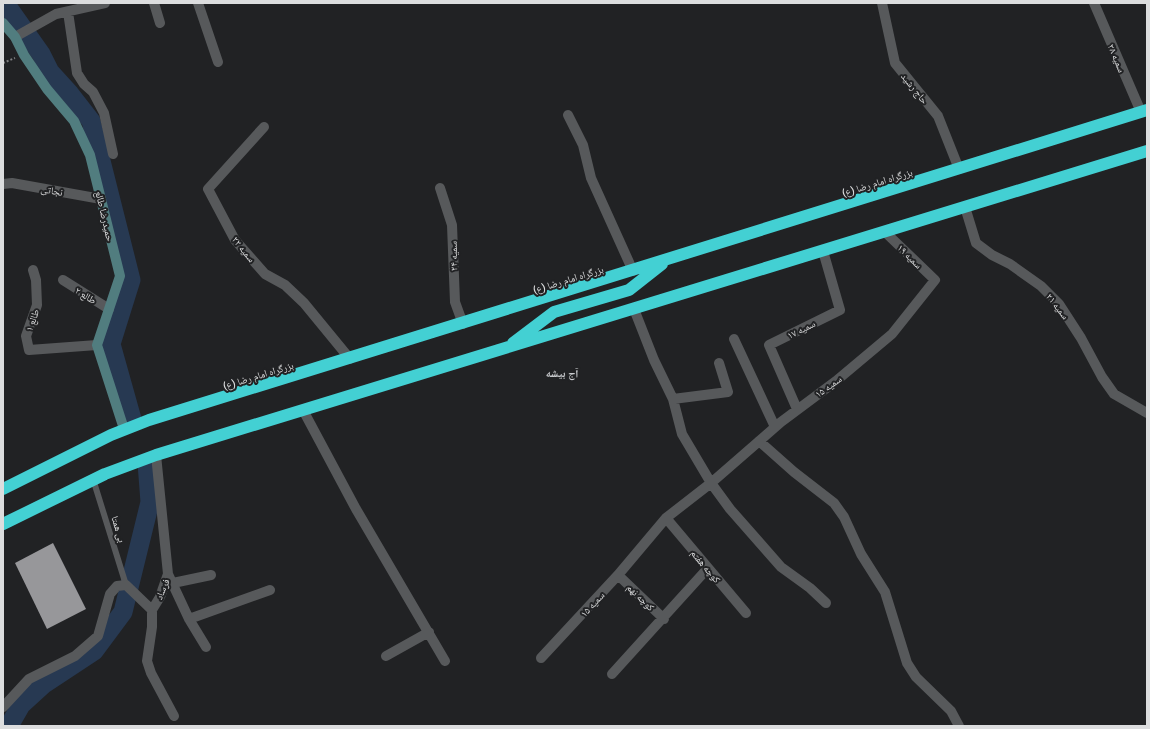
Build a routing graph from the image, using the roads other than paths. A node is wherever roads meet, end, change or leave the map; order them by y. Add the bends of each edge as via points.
1 (105, 3) edge
2 (154, 3) edge
3 (198, 3) edge
4 (882, 3) edge
5 (1094, 3) edge
6 (68, 12) junction
7 (3, 23) edge
8 (160, 23) dead end
9 (15, 37) junction
10 (218, 62) dead end
11 (1144, 111) edge
12 (568, 115) dead end
13 (264, 127) dead end
14 (1147, 151) edge
15 (113, 154) dead end
16 (959, 169) junction
17 (3, 184) edge
18 (440, 188) dead end
19 (101, 199) junction
20 (965, 207) junction
21 (884, 232) junction
22 (823, 251) junction
23 (667, 260) junction
24 (33, 270) dead end
25 (633, 271) junction
26 (63, 280) dead end
27 (935, 280) joint
28 (585, 286) junction
29 (588, 301) junction
30 (109, 309) junction
31 (634, 309) junction
32 (594, 321) junction
33 (463, 324) junction
34 (734, 339) dead end
35 (97, 345) junction
36 (507, 348) junction
37 (350, 359) junction
38 (719, 363) dead end
39 (673, 399) junction
40 (797, 409) junction
41 (304, 410) junction
42 (1147, 413) edge
43 (775, 427) junction
44 (124, 429) junction
45 (759, 441) junction
46 (156, 455) junction
47 (93, 479) junction
48 (711, 483) junction
49 (3, 489) edge
50 (666, 518) junction
51 (3, 524) edge
52 (708, 568) junction
53 (211, 575) dead end
54 (618, 575) junction
55 (170, 578) junction
56 (128, 586) junction
57 (270, 590) dead end
58 (826, 603) dead end
59 (152, 610) junction
60 (746, 613) dead end
61 (189, 619) junction
62 (664, 619) junction
63 (429, 632) junction
64 (206, 647) dead end
65 (386, 656) dead end
66 (541, 658) dead end
67 (445, 661) dead end
68 (612, 674) dead end
69 (3, 707) edge
70 (174, 716) dead end
71 (959, 726) edge

1 - 6 street
2 - 8 street
3 - 10 street
4 - 16 street, حاج رشید via 895,62 938,116
5 - 11 street, سمیه ۲۸
6 - 9 street via 56,14
6 - 15 street via 77,73 84,84 94,92 104,113
7 - 9 main road, حمیدرضا طالع
9 - 19 main road, حمیدرضا طالع via 47,88 74,121 90,155
11 - 16 highway, بزرگراه امام رضا (ع)
12 - 25 street via 583,145 591,178
13 - 37 street, سمیه ۲۲ via 208,190 235,240 265,274 285,284 304,303
14 - 20 highway
16 - 23 highway, بزرگراه امام رضا (ع)
17 - 19 street, نجاتی via 12,183
18 - 33 street, سمیه ۲۴ via 452,225 455,302
19 - 30 main road, حمیدرضا طالع via 120,276
20 - 21 highway
20 - 42 street, سمیه ۲۱ via 976,243 1042,286 1059,304 1114,394
21 - 22 highway
21 - 27 street, سمیه ۱۹
22 - 31 highway
22 - 40 street, سمیه ۱۷ via 840,310 769,345
23 - 25 highway, بزرگراه امام رضا (ع)
23 - 29 highway via 634,287
24 - 35 street, طالع ۱ via 37,305 26,336 29,350
25 - 28 highway, بزرگراه امام رضا (ع)
26 - 30 street, طالع ۲
27 - 40 street, سمیه ۱۵ via 892,334 836,382
28 - 29 highway
28 - 33 highway, بزرگراه امام رضا (ع)
29 - 32 highway
29 - 36 highway via 552,313
30 - 35 main road, حمیدرضا طالع
31 - 32 highway
31 - 39 street
32 - 36 highway
33 - 37 highway, بزرگراه امام رضا (ع)
34 - 43 street
35 - 44 main road
36 - 41 highway
37 - 44 highway, بزرگراه امام رضا (ع)
38 - 39 street via 728,392
39 - 48 street via 682,434
40 - 43 street, سمیه ۱۵
41 - 46 highway
41 - 63 street via 356,508
43 - 45 street, سمیه ۱۵
44 - 49 highway, بزرگراه امام رضا (ع)
45 - 48 street, سمیه ۱۵
45 - 71 street via 834,503 885,592 907,663 916,677 951,711
46 - 47 highway
46 - 55 street, فرساد
47 - 51 highway
47 - 56 lane, بی همتا
48 - 50 street, سمیه ۱۵
48 - 58 street via 730,509 781,567
50 - 52 street, کوچه هفتم
50 - 54 street, سمیه ۱۵
52 - 60 street, کوچه هفتم
52 - 62 street
53 - 55 street
54 - 62 street, کوچه نهم
54 - 66 street, سمیه ۱۵
55 - 59 street, فرساد
55 - 61 street
56 - 59 street
56 - 69 street via 117,586 110,594 98,636 75,656 29,679
57 - 61 street
59 - 70 street, فرساد via 147,661
61 - 64 street
62 - 68 street
63 - 65 street
63 - 67 street

